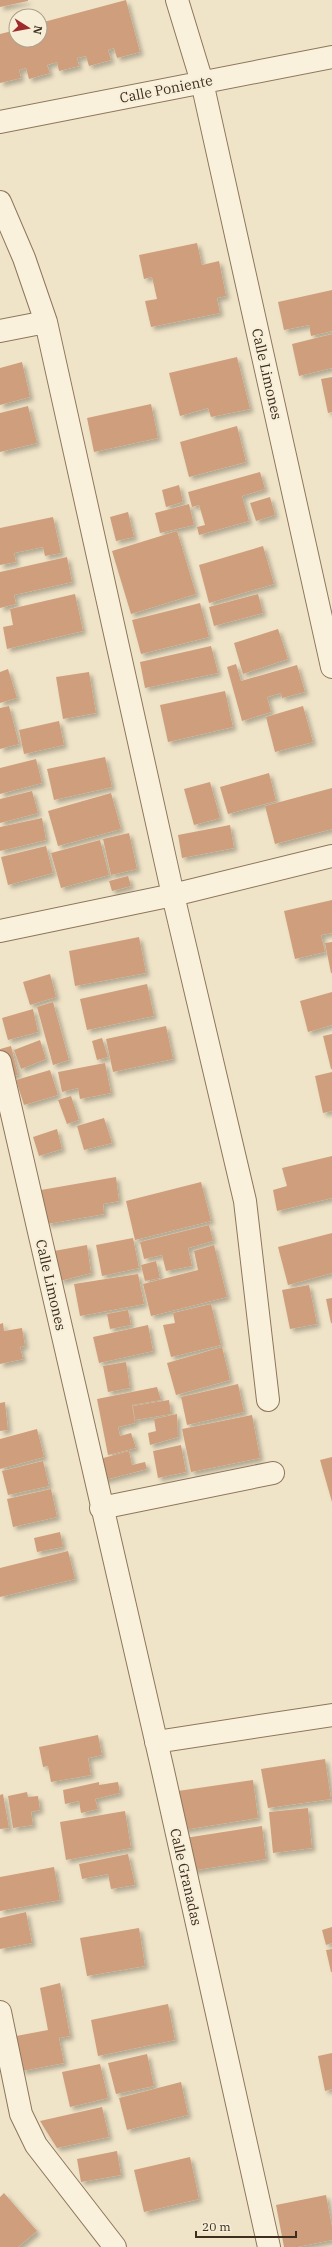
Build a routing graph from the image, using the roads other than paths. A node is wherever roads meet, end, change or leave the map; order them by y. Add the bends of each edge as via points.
1 (177, 0) edge
2 (332, 57) edge
3 (202, 82) junction
4 (0, 122) edge
5 (0, 202) edge
6 (46, 322) junction
7 (0, 331) edge
8 (332, 667) edge
9 (332, 856) edge
10 (173, 895) junction
11 (0, 931) edge
12 (0, 1062) edge
13 (268, 1400) dead end
14 (273, 1473) dead end
15 (101, 1508) junction
16 (332, 1715) edge
17 (156, 1742) junction
18 (0, 2012) edge
19 (0, 2088) edge
20 (21, 2114) junction
21 (115, 2247) edge
22 (269, 2247) edge

1 - 3 street, Calle Limones
2 - 3 street, Calle Poniente
3 - 4 street, Calle Poniente
3 - 8 street, Calle Limones
5 - 6 street via 24,258
6 - 7 street
6 - 10 street
9 - 10 street
10 - 11 street
10 - 13 street via 245,1201
12 - 15 street, Calle Limones
14 - 15 street
15 - 17 street, Calle Granadas
16 - 17 street
17 - 22 street, Calle Granadas
18 - 20 street
19 - 20 street
20 - 21 street via 36,2145

